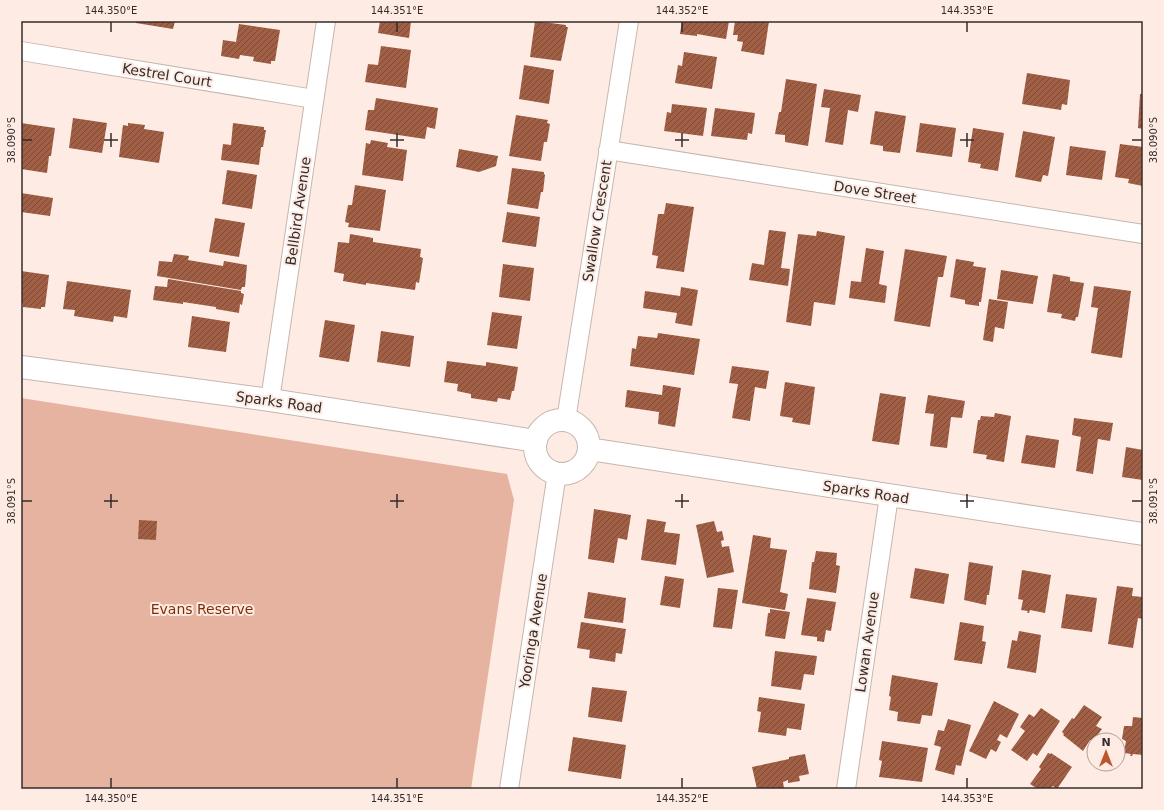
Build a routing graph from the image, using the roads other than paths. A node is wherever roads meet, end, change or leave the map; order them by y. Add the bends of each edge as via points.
1 (326, 21) edge
2 (628, 21) edge
3 (21, 51) edge
4 (314, 99) junction
5 (608, 150) junction
6 (1143, 234) edge
7 (21, 367) edge
8 (270, 400) junction
9 (566, 420) junction
10 (536, 441) junction
11 (589, 449) junction
12 (557, 473) junction
13 (889, 496) junction
14 (1143, 534) edge
15 (509, 789) edge
16 (846, 789) edge

1 - 4 street, Bellbird Avenue
2 - 5 street, Swallow Crescent
3 - 4 street, Kestrel Court
4 - 8 street, Bellbird Avenue
5 - 6 street, Dove Street
5 - 9 street, Swallow Crescent
7 - 8 street, Sparks Road
8 - 10 street, Sparks Road
9 - 10 street via 550,422 538,433
9 - 11 street via 580,427 585,433
10 - 12 street via 537,457 542,465
11 - 12 street via 582,465 566,473
11 - 13 street, Sparks Road
12 - 15 street, Yooringa Avenue
13 - 14 street, Sparks Road
13 - 16 street, Lowan Avenue

